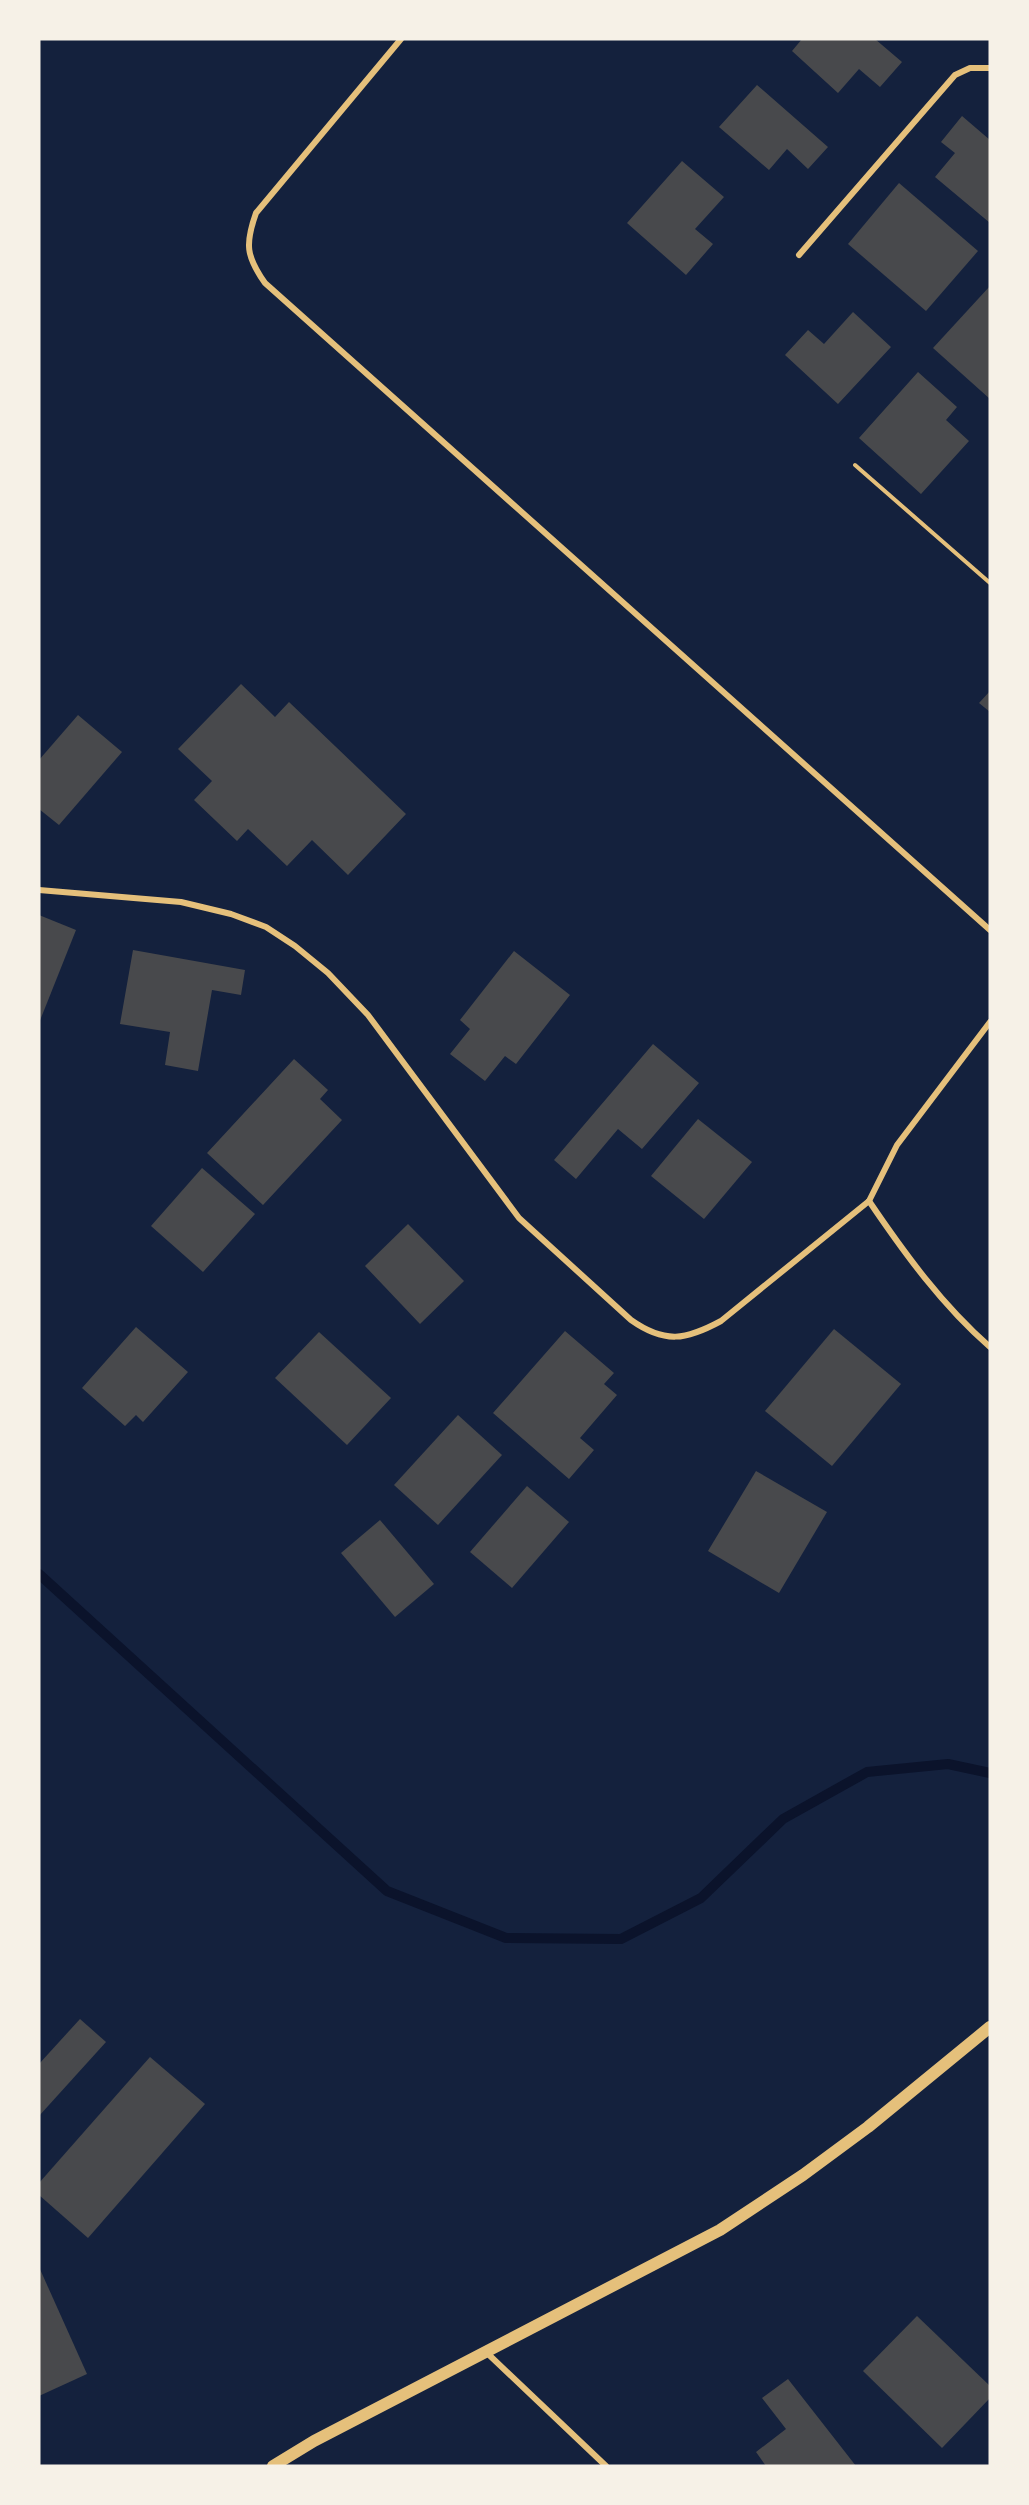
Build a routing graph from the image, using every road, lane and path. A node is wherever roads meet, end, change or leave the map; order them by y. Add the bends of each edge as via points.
1 (402, 39) edge
2 (990, 68) edge
3 (799, 255) dead end
4 (855, 465) dead end
5 (990, 583) edge
6 (39, 890) edge
7 (990, 930) edge
8 (990, 1022) edge
9 (869, 1201) junction
10 (990, 1347) edge
11 (990, 2027) edge
12 (486, 2352) junction
13 (273, 2466) edge
14 (606, 2466) edge

1 - 7 street via 256,213 249,232 252,264 265,283
2 - 3 street via 970,68 955,75
4 - 5 path
6 - 9 street via 181,902 266,927 296,946 368,1015 519,1218 649,1333 683,1337 721,1321
8 - 9 street via 897,1145
9 - 10 street via 911,1263
11 - 12 main road via 859,2134 720,2230
12 - 13 main road
12 - 14 street

